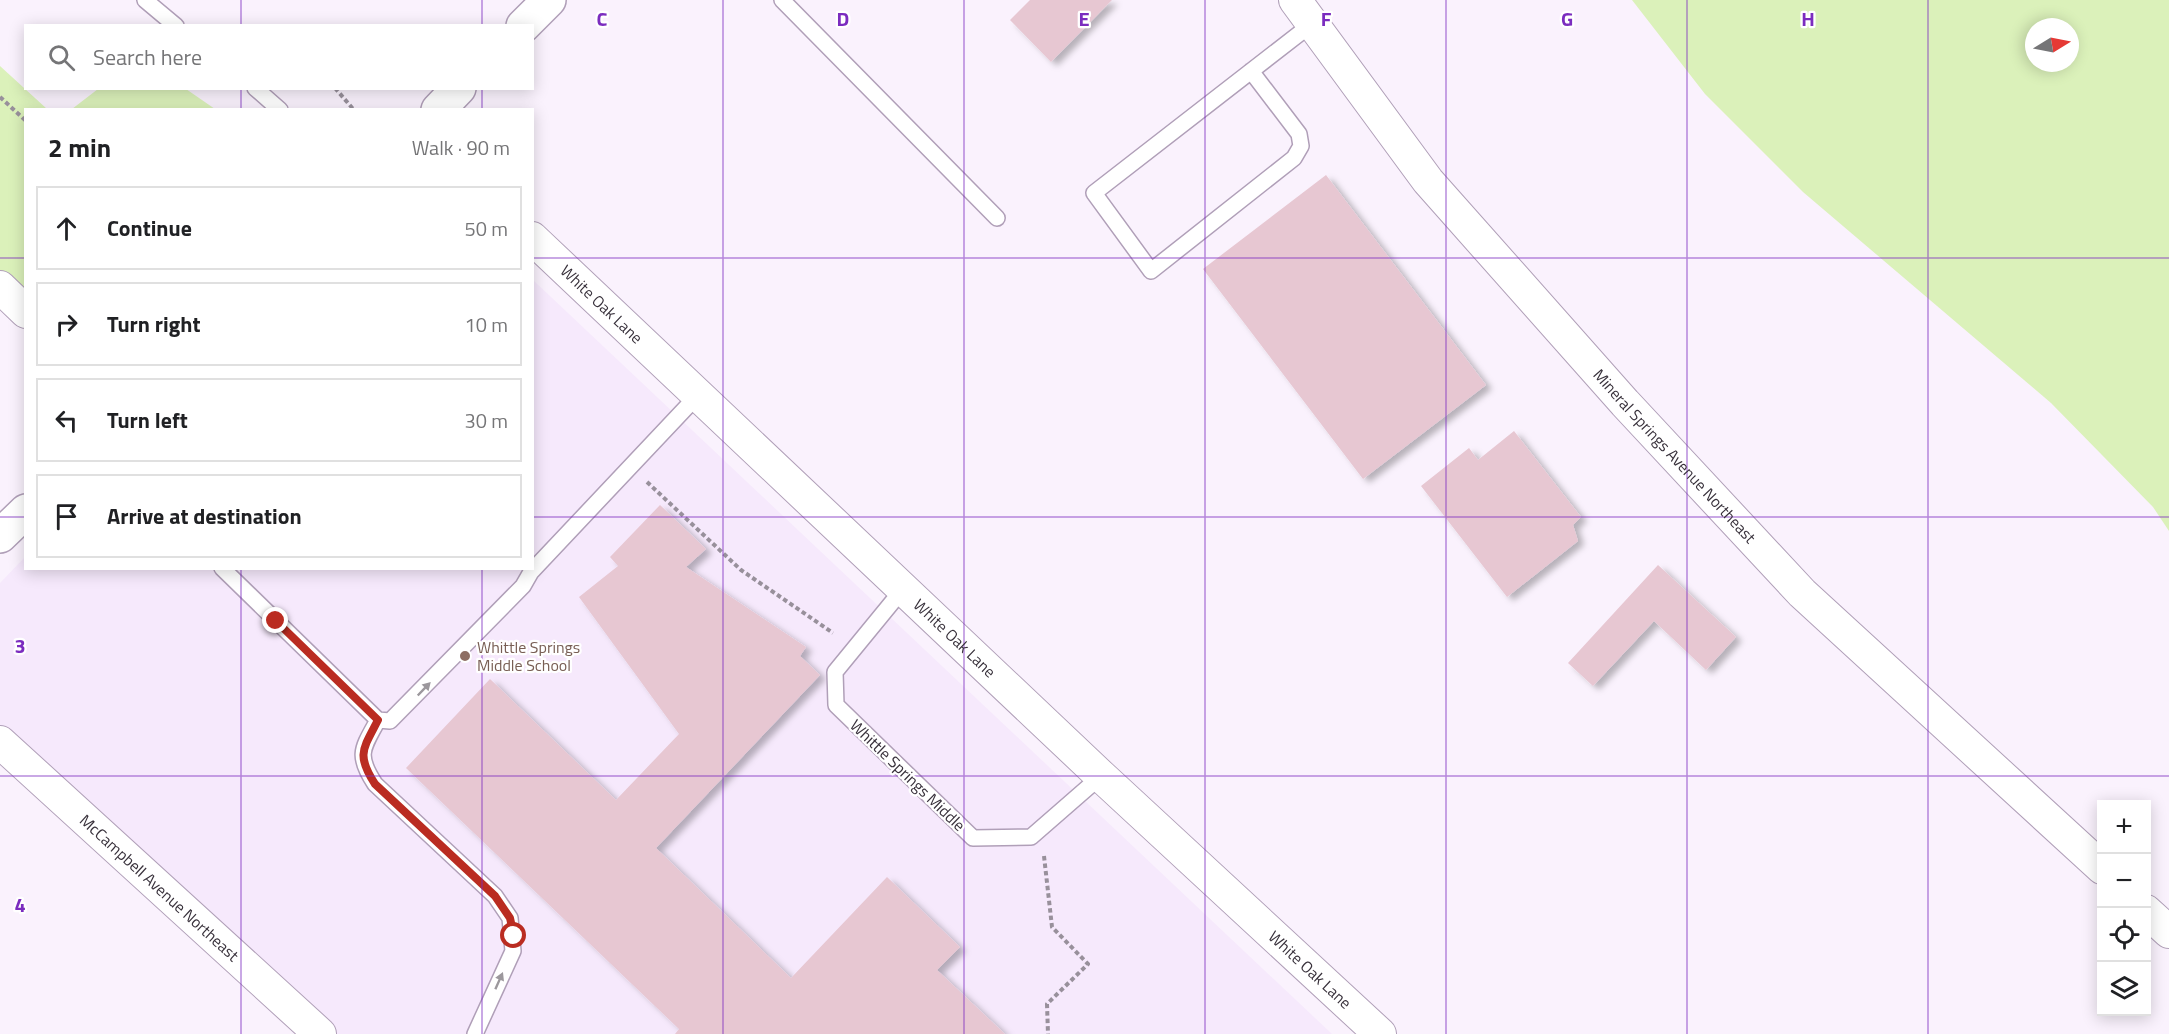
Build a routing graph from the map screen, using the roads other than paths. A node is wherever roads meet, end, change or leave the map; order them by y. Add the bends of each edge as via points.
1 (145, 0) edge
2 (549, 0) edge
3 (782, 0) edge
4 (1304, 12) edge
5 (174, 24) edge
6 (525, 24) edge
7 (1251, 71) junction
8 (257, 90) edge
9 (457, 90) edge
10 (278, 108) edge
11 (440, 108) edge
12 (997, 218) dead end
13 (534, 240) edge
14 (0, 287) edge
15 (24, 310) edge
16 (698, 394) junction
17 (24, 513) edge
18 (0, 536) edge
19 (534, 566) edge
20 (224, 570) edge
21 (530, 570) edge
22 (903, 589) junction
23 (378, 720) junction
24 (0, 742) edge
25 (1101, 776) junction
26 (2097, 863) edge
27 (2151, 916) edge
28 (2169, 932) edge
29 (320, 1034) edge
30 (475, 1034) edge
31 (1380, 1034) edge

1 - 5 lane
2 - 6 street
3 - 12 lane
4 - 7 lane
4 - 26 street, Mineral Springs Avenue Northeast via 1428,181 1802,593
7 - 7 lane via 1094,193 1151,271 1294,158 1301,146 1299,134
8 - 10 lane
9 - 11 street
13 - 16 street, White Oak Lane
14 - 15 street
16 - 19 lane
16 - 22 street, White Oak Lane
17 - 18 street
20 - 23 lane
23 -> 21 lane via 395,718 523,586
22 - 25 street, White Oak Lane
22 - 25 lane, Whittle Springs Middle via 834,672 836,705 973,838 1030,837
30 -> 23 lane via 513,951 510,918 495,896 375,784 363,765 363,747
24 - 29 street, McCampbell Avenue Northeast
25 - 31 street, White Oak Lane
27 - 28 street

